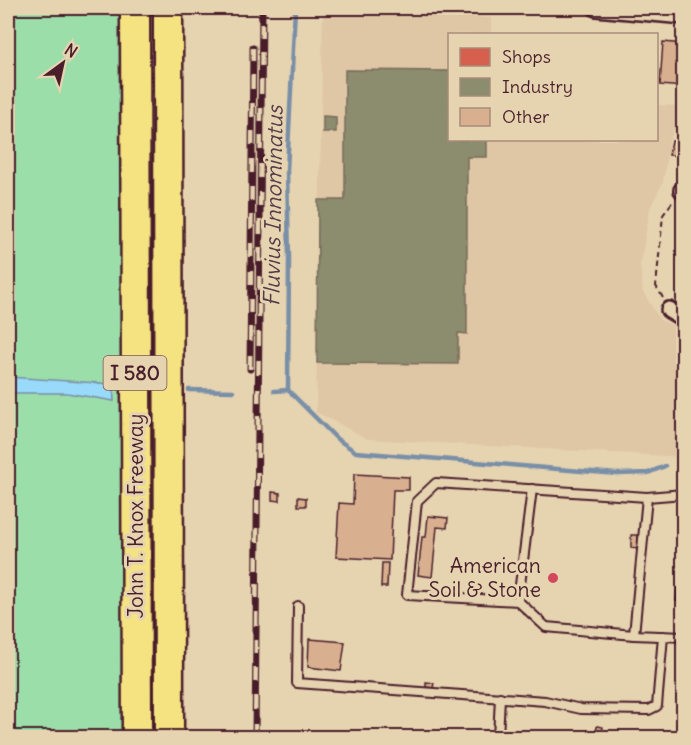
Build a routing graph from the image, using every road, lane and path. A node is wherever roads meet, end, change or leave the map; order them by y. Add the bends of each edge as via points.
1 (135, 8) edge
2 (168, 8) edge
3 (596, 8) edge
4 (684, 16) edge
5 (683, 189) edge
6 (669, 310) joint
7 (684, 319) edge
8 (532, 489) junction
9 (684, 494) edge
10 (647, 497) junction
11 (518, 601) junction
12 (298, 606) dead end
13 (634, 635) junction
14 (663, 636) junction
15 (684, 637) edge
16 (501, 697) junction
17 (137, 738) edge
18 (169, 738) edge
19 (498, 738) edge

1 - 17 highway, John T. Knox Freeway / I 580
2 - 18 highway, John T. Knox Freeway / I 580
3 - 4 street
5 - 6 path via 663,215 656,286
6 - 7 street
8 - 10 lane
8 - 11 lane
8 - 11 lane via 436,483 417,501 407,595
9 - 10 lane
10 - 13 lane
11 - 13 lane via 546,627
12 - 16 lane via 297,683
13 - 14 lane
14 - 15 lane
14 - 16 lane via 657,706 649,710 581,709
16 - 19 lane

